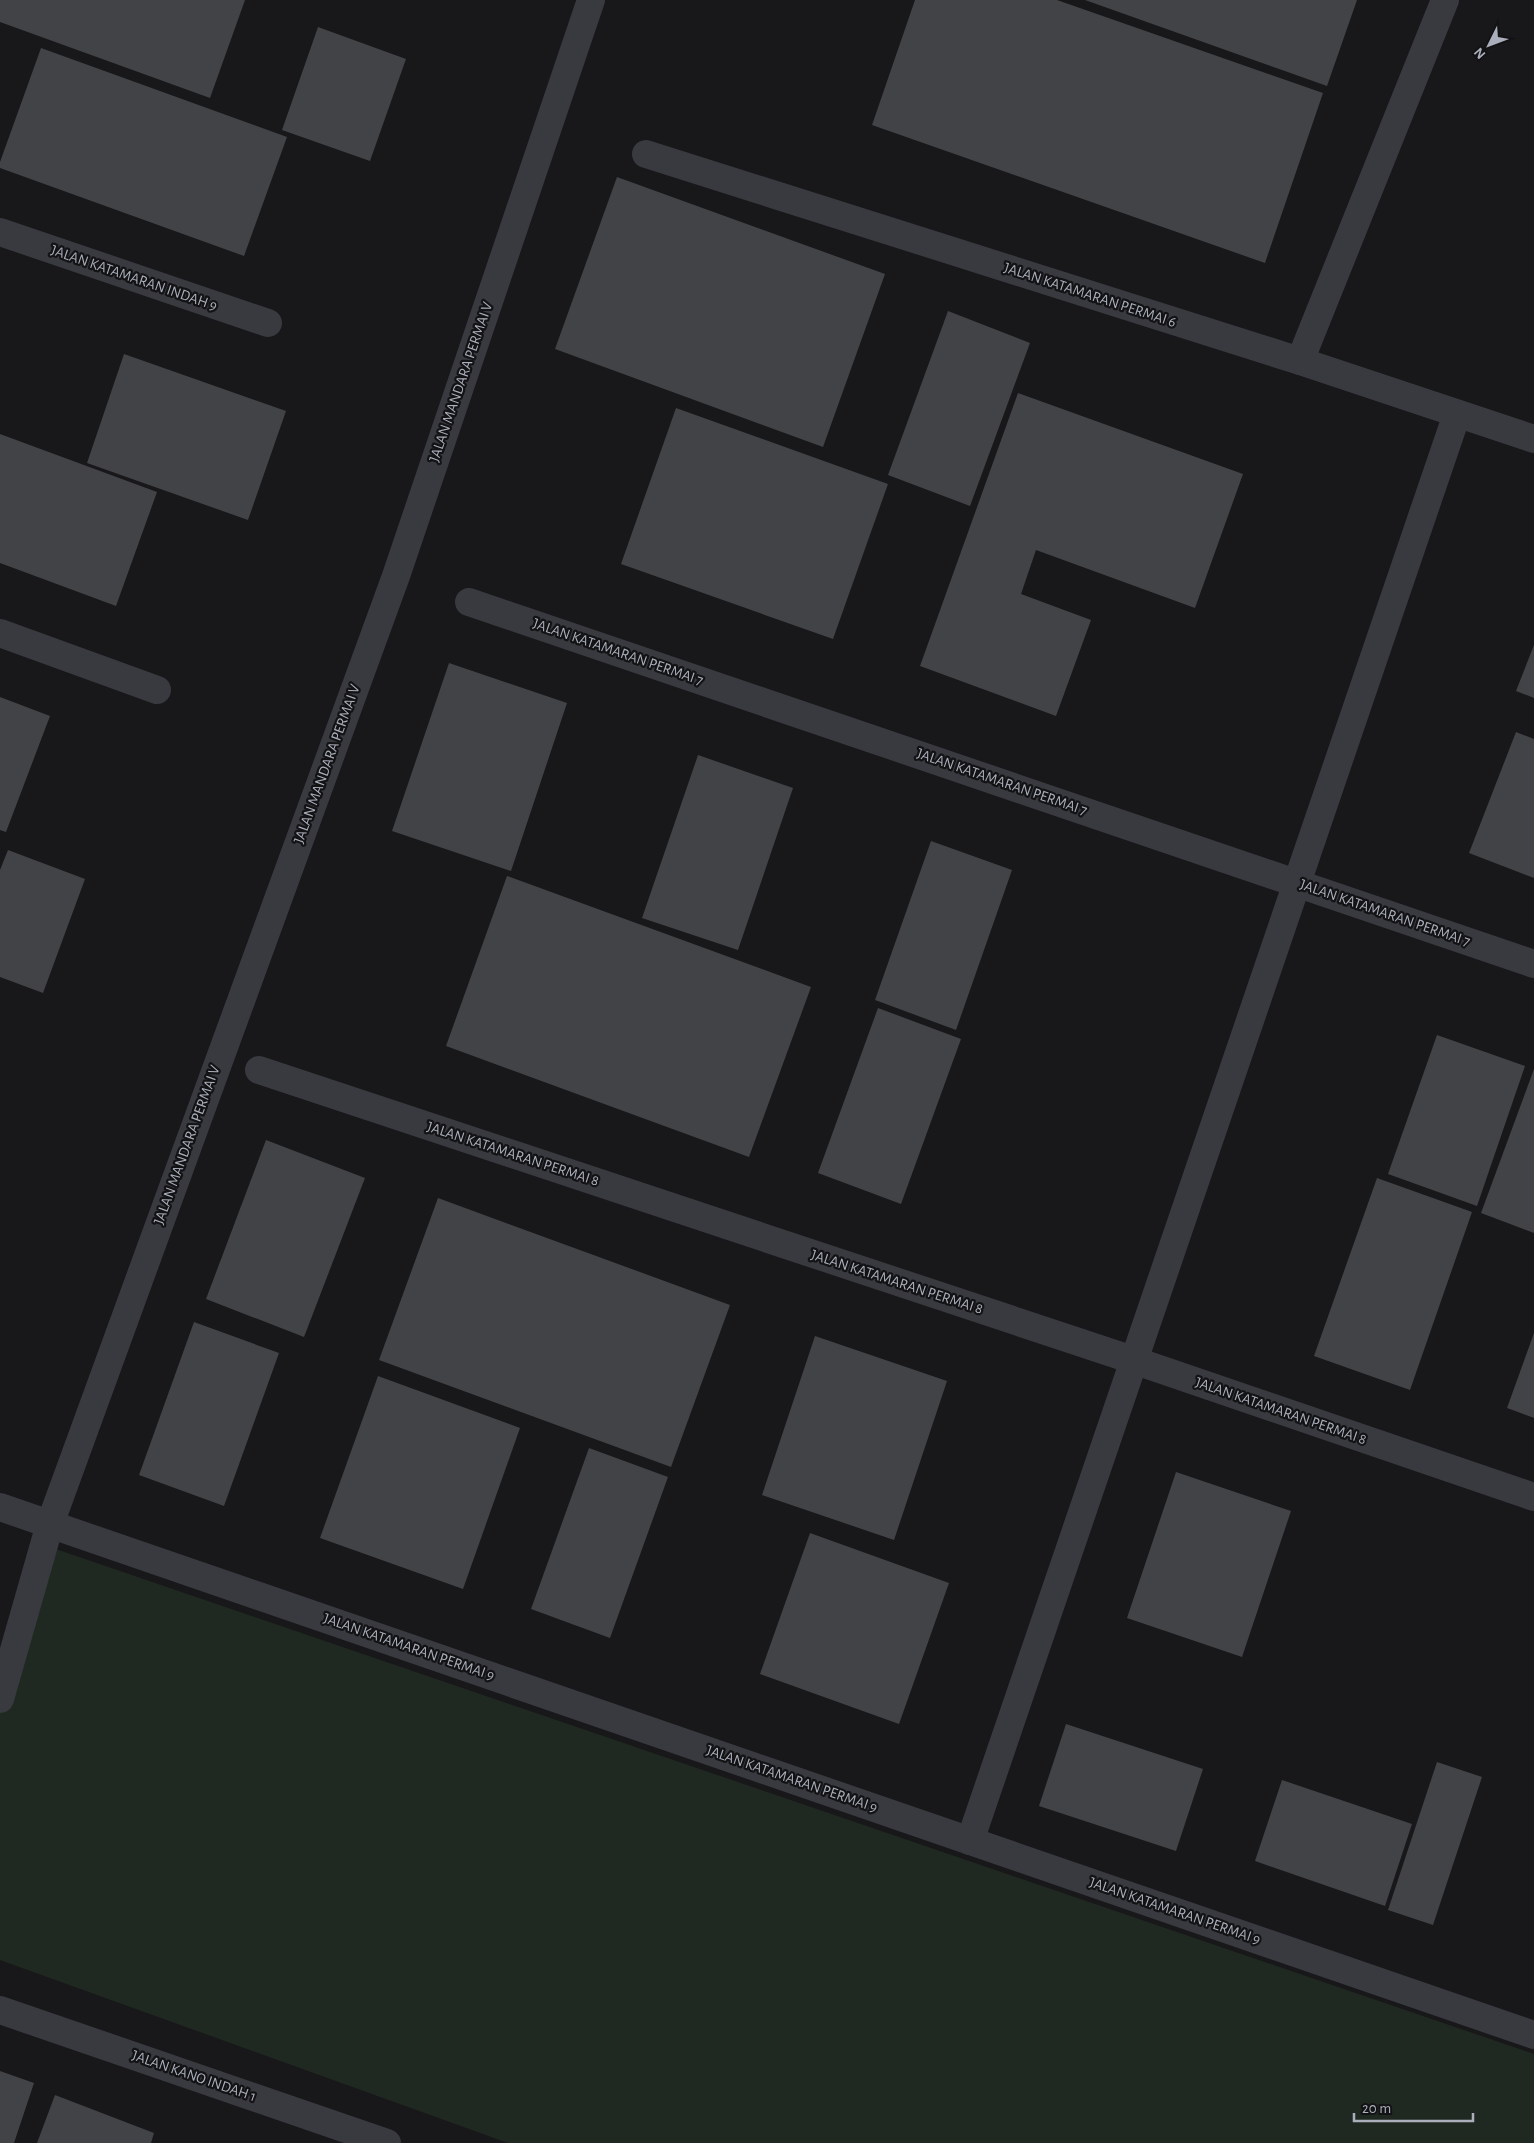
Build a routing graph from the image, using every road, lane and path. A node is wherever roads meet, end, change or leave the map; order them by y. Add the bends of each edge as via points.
1 (591, 0) edge
2 (1445, 0) edge
3 (646, 154) dead end
4 (0, 232) edge
5 (268, 323) dead end
6 (1300, 361) junction
7 (1457, 414) junction
8 (1534, 440) edge
9 (469, 602) dead end
10 (0, 633) edge
11 (157, 690) dead end
12 (1299, 883) junction
13 (1534, 964) edge
14 (260, 1070) dead end
15 (1133, 1360) junction
16 (1534, 1497) edge
17 (0, 1508) edge
18 (50, 1524) junction
19 (0, 1699) edge
20 (970, 1840) junction
21 (0, 2010) edge
22 (1534, 2034) edge
23 (387, 2143) edge

1 - 18 street, JALAN MANDARA PERMAI V via 396,576
2 - 6 street
3 - 6 street, JALAN KATAMARAN PERMAI 6
4 - 5 street, JALAN KATAMARAN INDAH 9
6 - 7 street, JALAN KATAMARAN PERMAI 6
7 - 8 street, JALAN KATAMARAN PERMAI 6
7 - 12 street
9 - 12 street, JALAN KATAMARAN PERMAI 7
10 - 11 street
12 - 13 street, JALAN KATAMARAN PERMAI 7
12 - 15 street
14 - 15 street, JALAN KATAMARAN PERMAI 8
15 - 16 street, JALAN KATAMARAN PERMAI 8
15 - 20 street
17 - 18 street, JALAN KATAMARAN PERMAI 9
18 - 19 street, JALAN MANDARA PERMAI V
18 - 20 street, JALAN KATAMARAN PERMAI 9
20 - 22 street, JALAN KATAMARAN PERMAI 9
21 - 23 street, JALAN KANO INDAH 1

